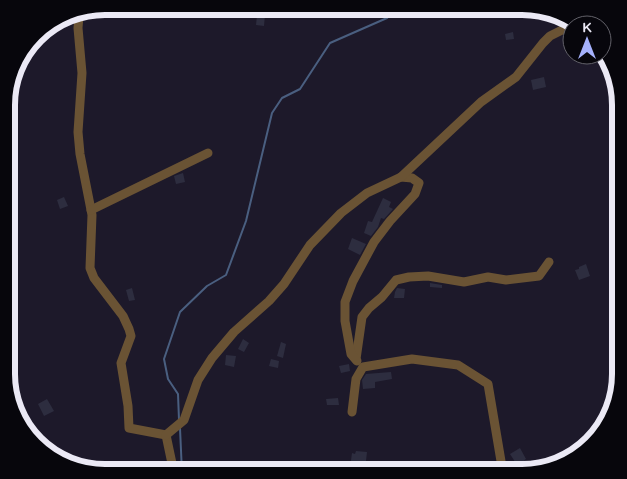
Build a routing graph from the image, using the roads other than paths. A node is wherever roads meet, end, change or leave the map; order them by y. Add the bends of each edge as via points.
1 (79, 19) edge
2 (562, 30) edge
3 (208, 153) dead end
4 (401, 177) junction
5 (91, 210) junction
6 (549, 262) dead end
7 (356, 360) junction
8 (363, 367) junction
9 (352, 412) dead end
10 (166, 435) junction
11 (172, 464) edge
12 (501, 464) edge

1 - 5 street via 82,72 78,132
2 - 4 street via 542,43 516,77 481,102
3 - 5 street
4 - 7 street via 412,178 418,183 415,194 374,242 345,302 351,354
4 - 10 street via 361,198 341,213 310,245 274,295 234,332 212,358 198,380 180,424
5 - 10 street via 90,268 123,316 131,336 122,363 129,428
6 - 7 street via 539,276 506,280 488,277 464,282 428,276 396,280 362,317
7 - 8 street
8 - 9 street via 356,379
8 - 12 street via 412,359 458,365 488,384
10 - 11 street

